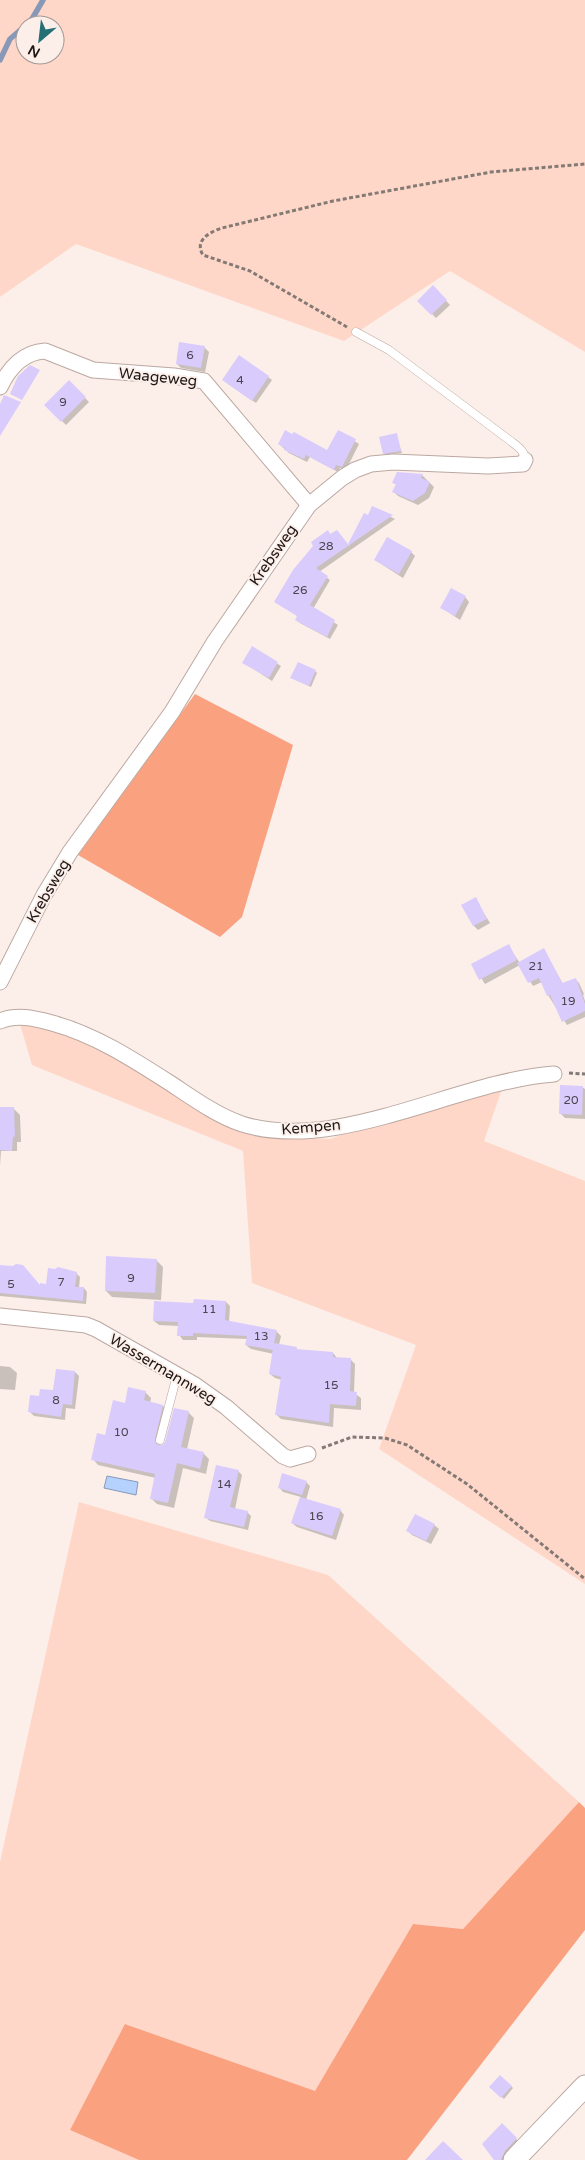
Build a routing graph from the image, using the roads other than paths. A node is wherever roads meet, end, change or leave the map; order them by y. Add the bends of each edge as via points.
1 (356, 332) road end
2 (0, 387) edge
3 (525, 460) joint
4 (309, 505) junction
5 (0, 982) edge
6 (0, 1022) edge
7 (554, 1074) dead end
8 (0, 1316) edge
9 (176, 1375) junction
10 (160, 1440) dead end
11 (308, 1454) road end
12 (585, 2086) edge
13 (514, 2160) edge

1 - 3 lane, Krebsweg via 389,350 512,442 521,449
2 - 4 street, Waageweg via 21,360 45,351 93,370 174,376 204,382
3 - 4 street, Krebsweg via 523,464 498,466 371,464 342,478
4 - 5 street, Krebsweg via 215,641 172,712 70,852 44,895
6 - 7 street, Kempen via 9,1017 19,1017 81,1032 129,1057 215,1111 242,1124 284,1131 358,1122 499,1083
8 - 9 street, Wassermannweg via 86,1325
9 - 10 lane
9 - 11 street, Wassermannweg via 226,1408 283,1456 290,1459
12 - 13 main road

